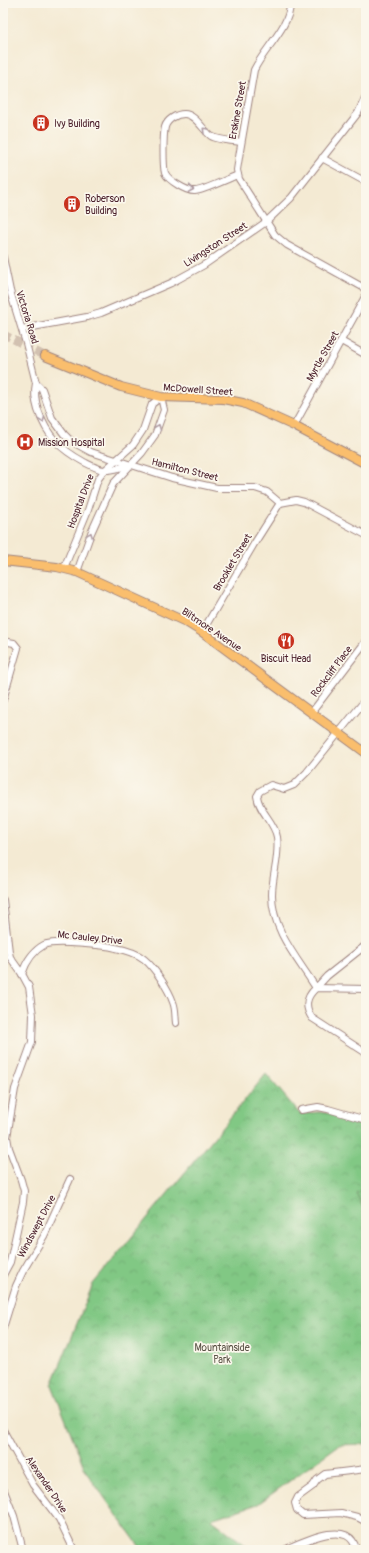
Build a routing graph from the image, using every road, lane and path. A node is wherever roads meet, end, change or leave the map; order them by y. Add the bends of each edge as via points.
1 (290, 3) edge
2 (366, 96) edge
3 (241, 142) junction
4 (322, 158) junction
5 (238, 175) junction
6 (366, 182) edge
7 (266, 222) junction
8 (3, 257) edge
9 (366, 289) edge
10 (366, 296) edge
11 (22, 329) junction
12 (341, 341) junction
13 (366, 355) edge
14 (46, 356) tunnel mouth
15 (36, 383) junction
16 (160, 397) junction
17 (294, 426) junction
18 (115, 460) junction
19 (366, 464) edge
20 (130, 466) junction
21 (105, 470) junction
22 (280, 503) junction
23 (366, 535) edge
24 (3, 561) edge
25 (64, 568) junction
26 (77, 572) junction
27 (202, 632) junction
28 (3, 641) edge
29 (366, 641) edge
30 (366, 699) edge
31 (3, 700) edge
32 (312, 712) junction
33 (339, 732) junction
34 (366, 752) edge
35 (3, 900) edge
36 (366, 945) edge
37 (22, 974) junction
38 (316, 988) junction
39 (366, 988) edge
40 (176, 1023) dead end
41 (366, 1053) edge
42 (301, 1110) dead end
43 (366, 1120) edge
44 (70, 1179) dead end
45 (4, 1273) edge
46 (3, 1328) edge
47 (3, 1430) edge
48 (366, 1469) edge
49 (3, 1488) edge
50 (366, 1522) edge
51 (23, 1550) edge
52 (74, 1550) edge
53 (284, 1550) edge
54 (356, 1550) edge

1 - 3 street, Erskine Street via 287,20 254,70
2 - 4 street, Livingston Street via 358,113
3 - 5 street, Erskine Street
3 -> 5 street via 212,137 192,117 185,114 170,120 165,127 165,172 168,178 183,188 195,191
4 - 6 street
4 - 7 street, Livingston Street via 291,198
5 - 7 street
7 - 9 street via 286,245
7 - 11 street, Livingston Street via 204,265 171,283 101,313
8 - 11 street, Victoria Road via 10,292
10 - 12 street, Myrtle Street
11 - 15 street, Victoria Road
12 - 13 street
12 - 17 street, Myrtle Street
14 - 16 main road, McDowell Street via 121,387
15 - 18 street, Victoria Road via 42,389 52,418 64,434 80,447
15 -> 21 street, Victoria Road via 36,403 48,432 64,450 91,466
16 - 17 main road, McDowell Street via 223,399 242,403
16 - 18 street, Hospital Drive via 152,404 137,439
20 -> 16 street via 155,435 164,410
17 - 19 main road, McDowell Street
18 - 20 street, Victoria Road
18 - 21 street, Hospital Drive
20 - 21 street, Victoria Road
20 - 22 street, Hamilton Street via 217,488 255,488 267,492
26 -> 20 street via 113,484
21 - 25 street, Hospital Drive via 98,479
22 - 23 street via 296,500 304,502
22 - 27 street, Brooklet Street
24 - 25 main road, Biltmore Avenue
25 - 26 main road, Biltmore Avenue
26 - 27 main road, Biltmore Avenue via 176,617
27 - 32 main road, Biltmore Avenue
28 - 31 street via 14,643 18,648
29 - 32 street, Rockcliff Place
30 - 33 street
32 - 33 main road, Biltmore Avenue
33 - 34 main road, Biltmore Avenue
33 - 38 street via 294,785 284,789 271,785 260,791 257,796 277,838 278,850 272,895 277,925
35 - 37 street via 9,952
36 - 38 street
37 - 40 street, Mc Cauley Drive via 26,963 45,944 114,947 132,952 144,959 168,992 174,1003
37 - 45 street via 28,987 33,1015 32,1042 15,1089 7,1137 24,1191 19,1226 10,1262
38 - 39 street
38 - 41 street via 307,1000 308,1012 312,1018
42 - 43 street via 318,1107
44 - 46 street, Windswept Drive via 44,1236 16,1286
47 - 52 street, Alexander Drive via 33,1485 59,1519
48 - 50 street via 325,1474 298,1497 295,1503 297,1510 303,1515 341,1513
49 - 51 street
53 - 54 street via 308,1540 340,1533 352,1539

